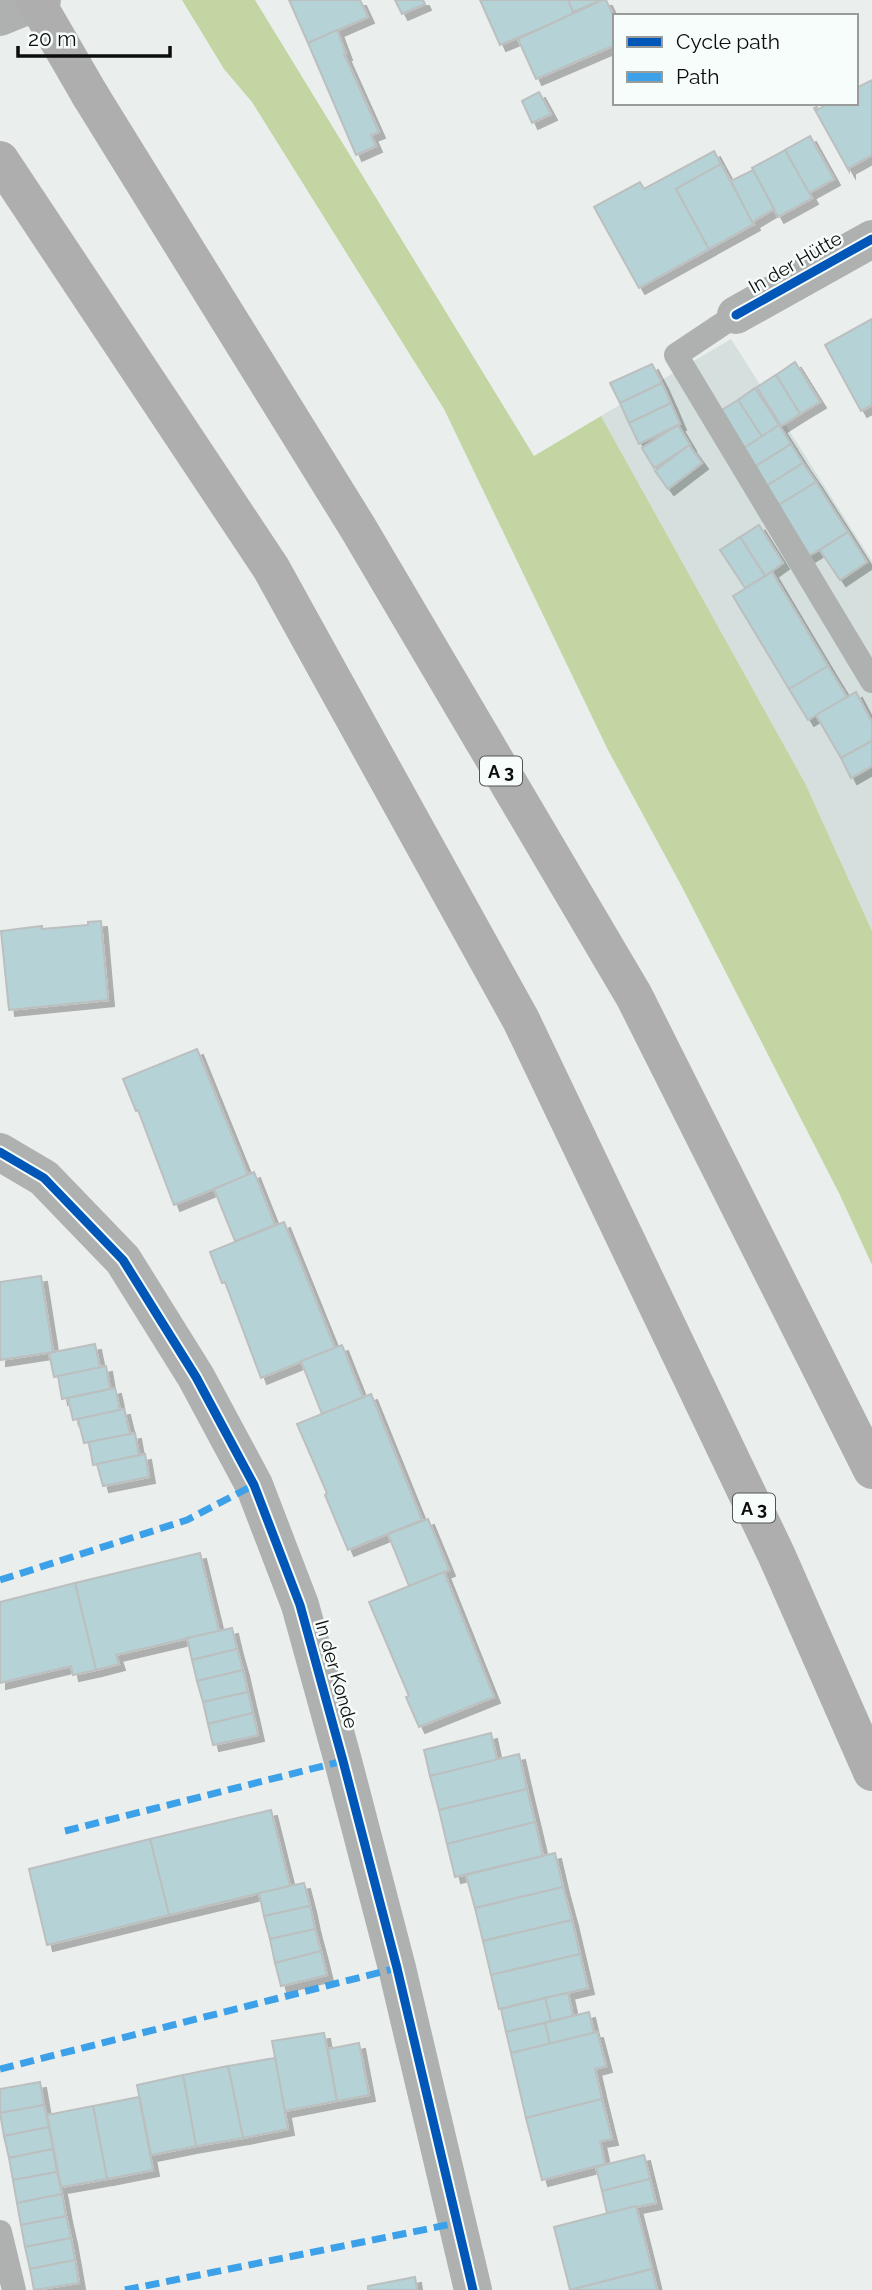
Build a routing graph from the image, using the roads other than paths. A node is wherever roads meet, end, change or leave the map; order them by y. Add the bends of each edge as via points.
1 (35, 0) edge
2 (43, 0) edge
3 (0, 17) edge
4 (0, 160) edge
5 (872, 239) edge
6 (736, 316) joint
7 (872, 681) edge
8 (0, 1152) edge
9 (872, 1470) edge
10 (872, 1772) edge
11 (0, 2232) edge
12 (14, 2290) edge
13 (473, 2290) edge

1 - 9 highway, A 3, bridge via 358,528 634,996
2 - 3 street
4 - 10 highway, A 3 via 271,568 521,1020 776,1554
5 - 6 street, In der Hütte
6 - 7 lane via 676,355
8 - 13 street, In der Konde via 44,1178 123,1260 196,1377 254,1485 300,1605 343,1761
11 - 12 lane

